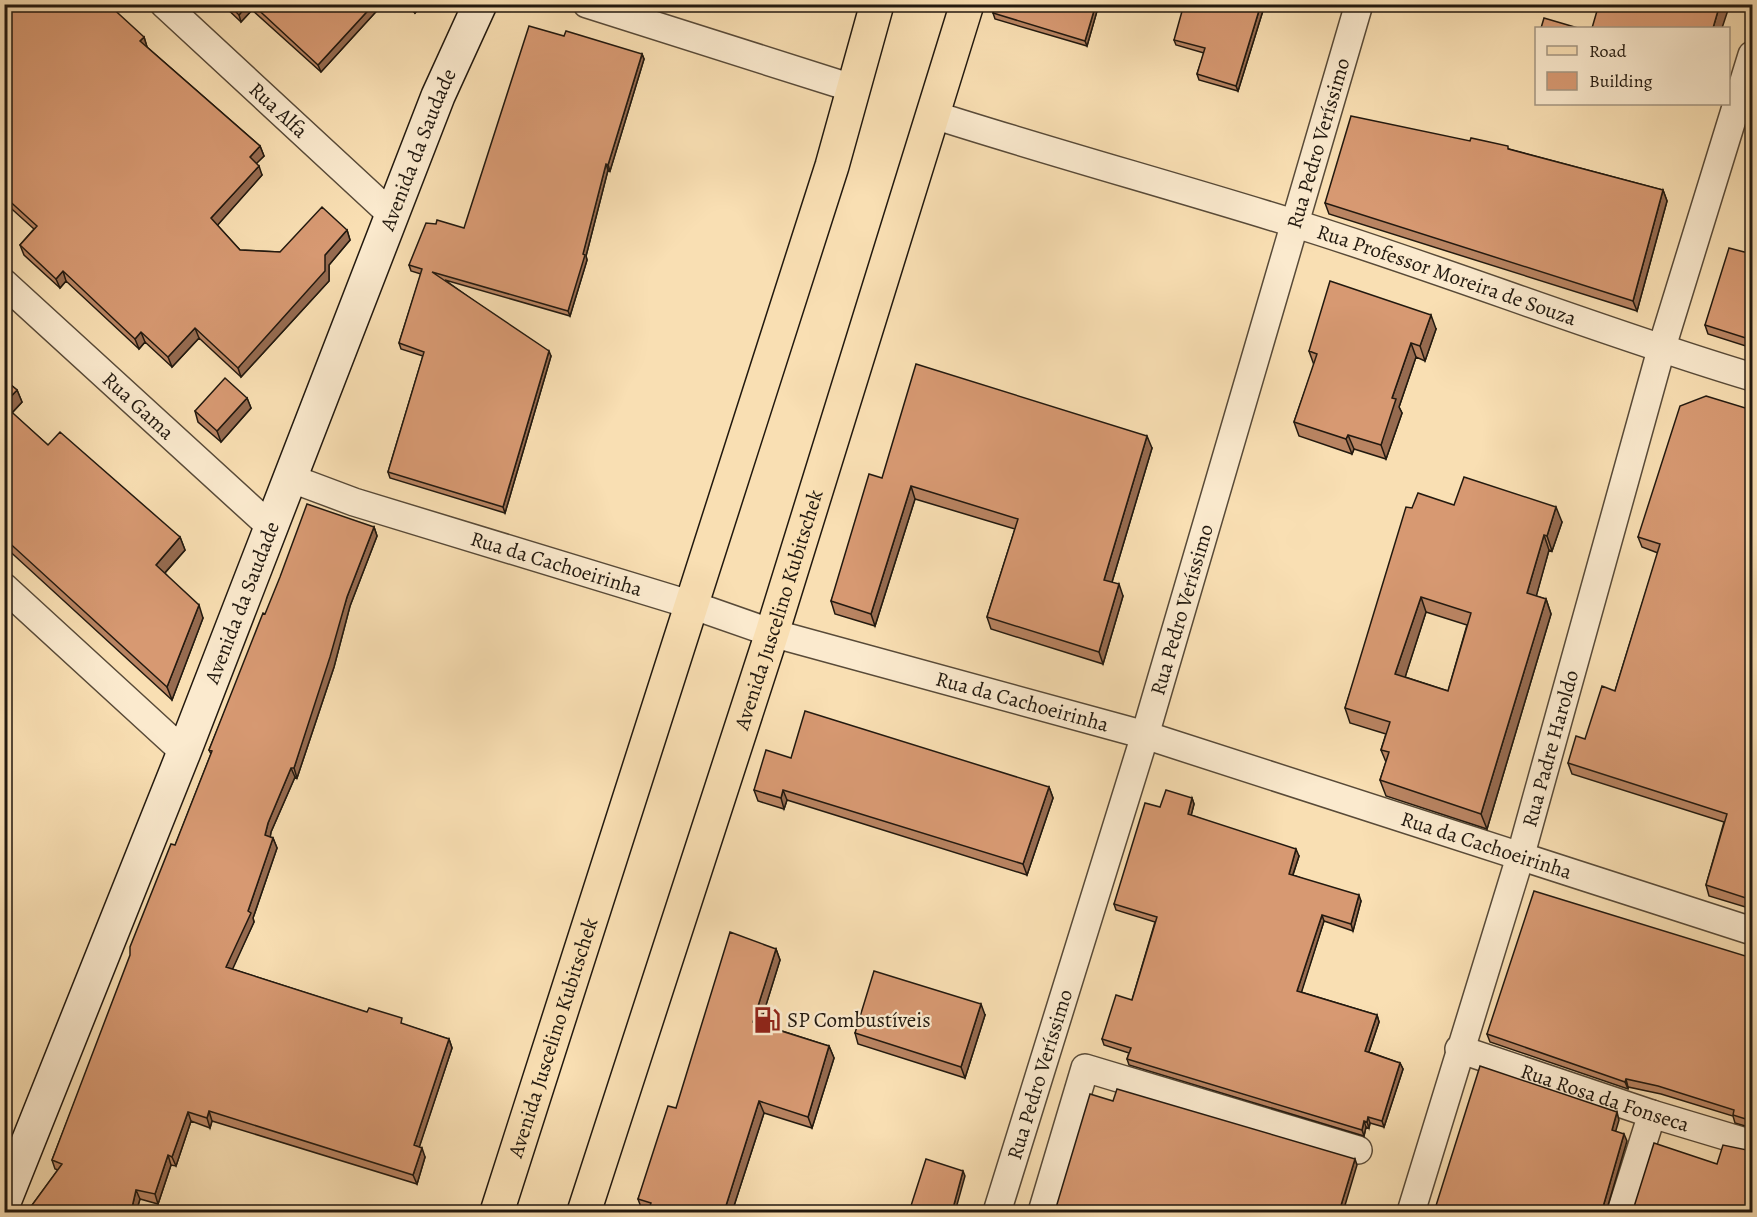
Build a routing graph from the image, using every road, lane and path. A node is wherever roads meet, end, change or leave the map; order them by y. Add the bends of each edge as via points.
1 (164, 4) edge
2 (480, 4) edge
3 (587, 4) edge
4 (878, 4) edge
5 (967, 4) edge
6 (1359, 4) edge
7 (1752, 55) edge
8 (852, 88) junction
9 (934, 114) junction
10 (393, 216) junction
11 (1294, 224) junction
12 (4, 283) edge
13 (1661, 350) junction
14 (1752, 377) edge
15 (290, 478) junction
16 (271, 527) junction
17 (4, 587) edge
18 (692, 605) junction
19 (772, 633) junction
20 (1145, 735) junction
21 (184, 752) junction
22 (1521, 854) junction
23 (1752, 931) edge
24 (1459, 1049) junction
25 (1652, 1114) junction
26 (1752, 1144) edge
27 (1358, 1150) dead end
28 (5, 1201) edge
29 (497, 1212) edge
30 (584, 1212) edge
31 (997, 1212) edge
32 (1042, 1212) edge
33 (1411, 1212) edge
34 (1621, 1212) edge

1 - 10 street, Rua Alfa
2 - 10 street, Avenida da Saudade via 438,96
3 - 8 street
4 - 8 main road, Avenida Juscelino Kubitschek
5 - 9 main road, Avenida Juscelino Kubitschek
6 - 11 street, Rua Pedro Veríssimo
7 - 13 street, Rua Padre Haroldo
8 - 18 main road, Avenida Juscelino Kubitschek via 832,166
9 - 11 street, Rua Professor Moreira de Souza
9 - 19 main road, Avenida Juscelino Kubitschek
10 - 15 street, Avenida da Saudade
11 - 13 street, Rua Professor Moreira de Souza
11 - 20 street, Rua Pedro Veríssimo
12 - 16 street, Rua Gama
13 - 14 street, Rua Professor Moreira de Souza
13 - 22 street, Rua Padre Haroldo
15 - 16 street, Avenida da Saudade
15 - 18 street, Rua da Cachoeirinha via 354,502
16 - 21 street, Avenida da Saudade
17 - 21 street
18 - 19 street, Rua da Cachoeirinha
18 - 29 main road, Avenida Juscelino Kubitschek
19 - 20 street, Rua da Cachoeirinha
19 - 30 main road, Avenida Juscelino Kubitschek
20 - 22 street, Rua da Cachoeirinha
20 - 31 street, Rua Pedro Veríssimo
21 - 28 street, Avenida da Saudade
22 - 23 street, Rua da Cachoeirinha
22 - 24 street, Rua Padre Haroldo
24 - 25 street, Rua Rosa da Fonseca
24 - 33 street, Rua Padre Haroldo
25 - 26 street, Rua Rosa da Fonseca
25 - 34 street
27 - 32 street via 1085,1068

